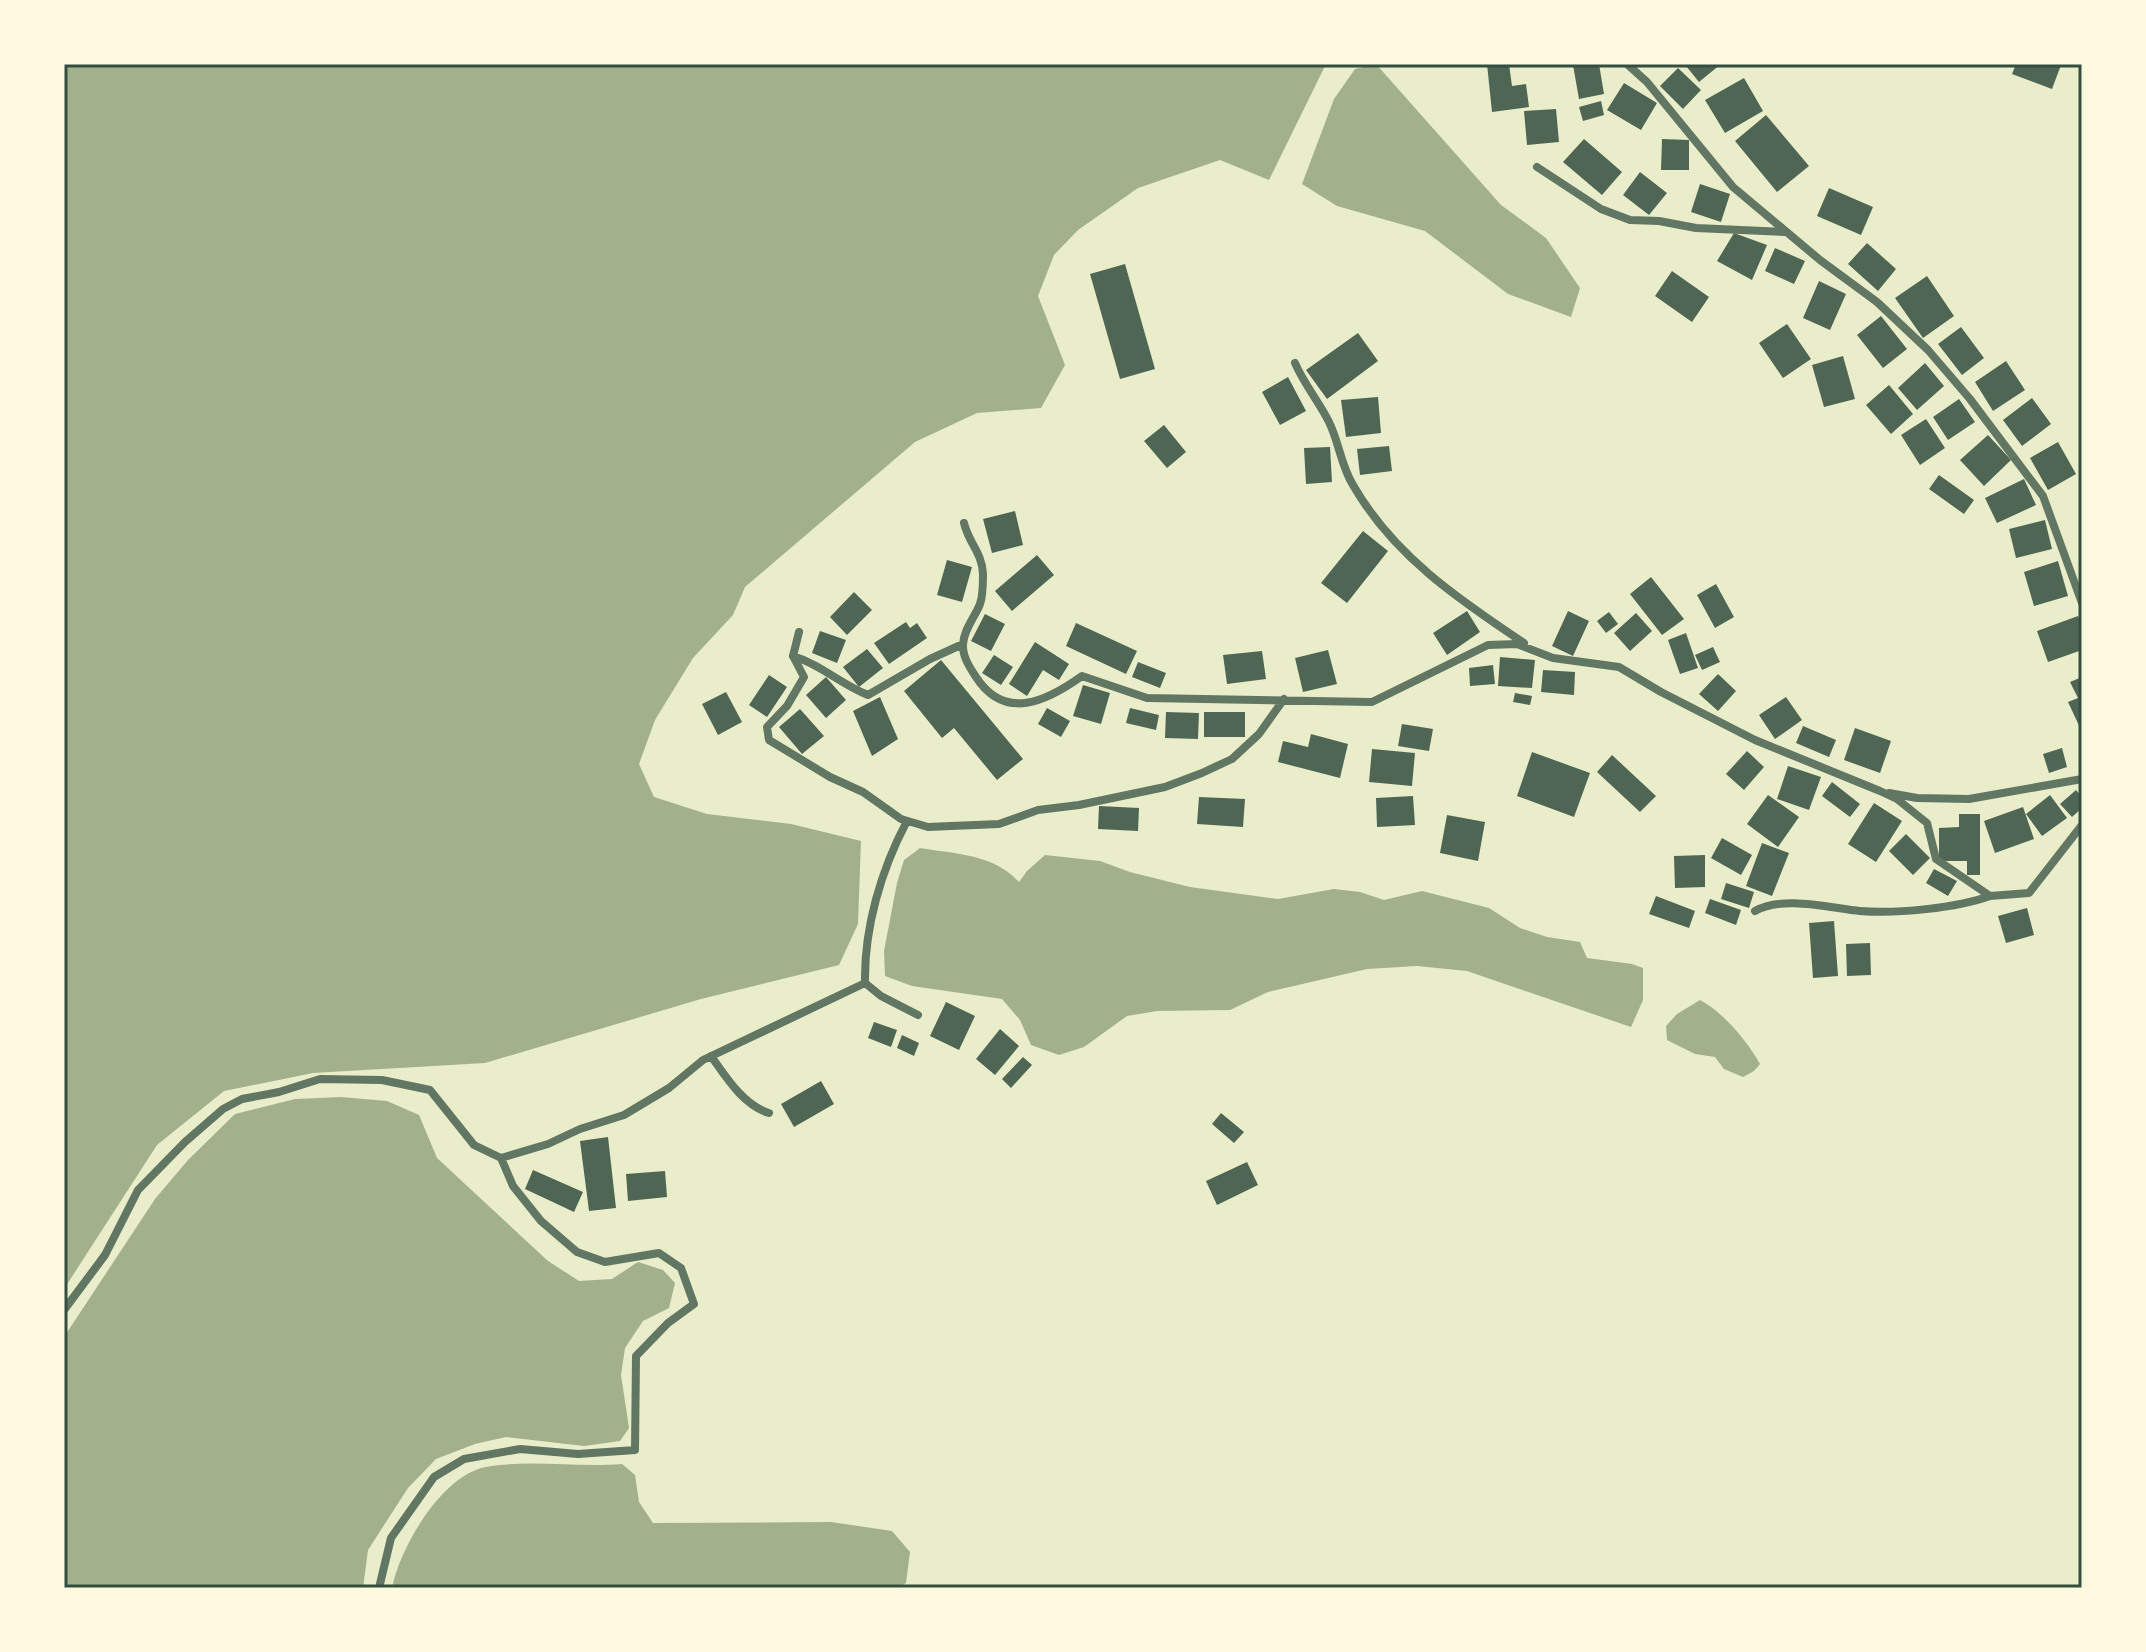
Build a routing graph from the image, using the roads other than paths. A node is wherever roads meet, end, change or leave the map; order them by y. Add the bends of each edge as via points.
1 (1627, 64) edge
2 (1537, 167) dead end
3 (1787, 232) junction
4 (1295, 363) dead end
5 (964, 523) dead end
6 (2082, 603) edge
7 (799, 632) dead end
8 (963, 644) junction
9 (1537, 652) junction
10 (793, 656) junction
11 (1284, 699) junction
12 (2082, 779) edge
13 (1880, 791) junction
14 (907, 821) junction
15 (2082, 825) edge
16 (1990, 896) junction
17 (1755, 911) dead end
18 (865, 983) junction
19 (918, 1015) dead end
20 (711, 1056) junction
21 (769, 1113) dead end
22 (501, 1158) junction
23 (64, 1310) edge
24 (379, 1588) edge

1 - 3 street via 1733,187
2 - 3 street via 1601,209 1630,220
3 - 6 street via 1877,302 1970,399 2043,496
4 - 9 street via 1329,423 1352,485 1385,532 1453,595
5 - 8 street via 968,540 981,556 983,577 980,603
7 - 10 street
8 - 10 street via 868,695
8 - 11 street via 966,662 980,683 996,700 1010,704 1036,702 1082,676 1147,698
9 - 11 street via 1517,644 1488,645 1372,702
9 - 13 street via 1619,667 1755,740
10 - 14 street via 804,677 767,727 769,740
11 - 14 street via 1259,734 1232,759 1165,787 1038,810 999,824 928,827
12 - 13 street via 1969,799
13 - 16 street via 1927,823 1936,859
14 - 18 street via 893,848 864,950
15 - 16 street via 2029,893
16 - 17 street via 1966,905 1895,912 1823,904
18 - 19 street
18 - 20 street
20 - 21 street via 734,1088
20 - 22 street via 624,1115
22 - 23 street via 474,1145 430,1090 382,1080 320,1079 242,1099 185,1142 138,1190 105,1255
22 - 24 street via 513,1186 541,1221 577,1252 605,1262 659,1253 681,1268 694,1304 636,1356 635,1450 578,1454 520,1449 464,1459 434,1477 391,1538

